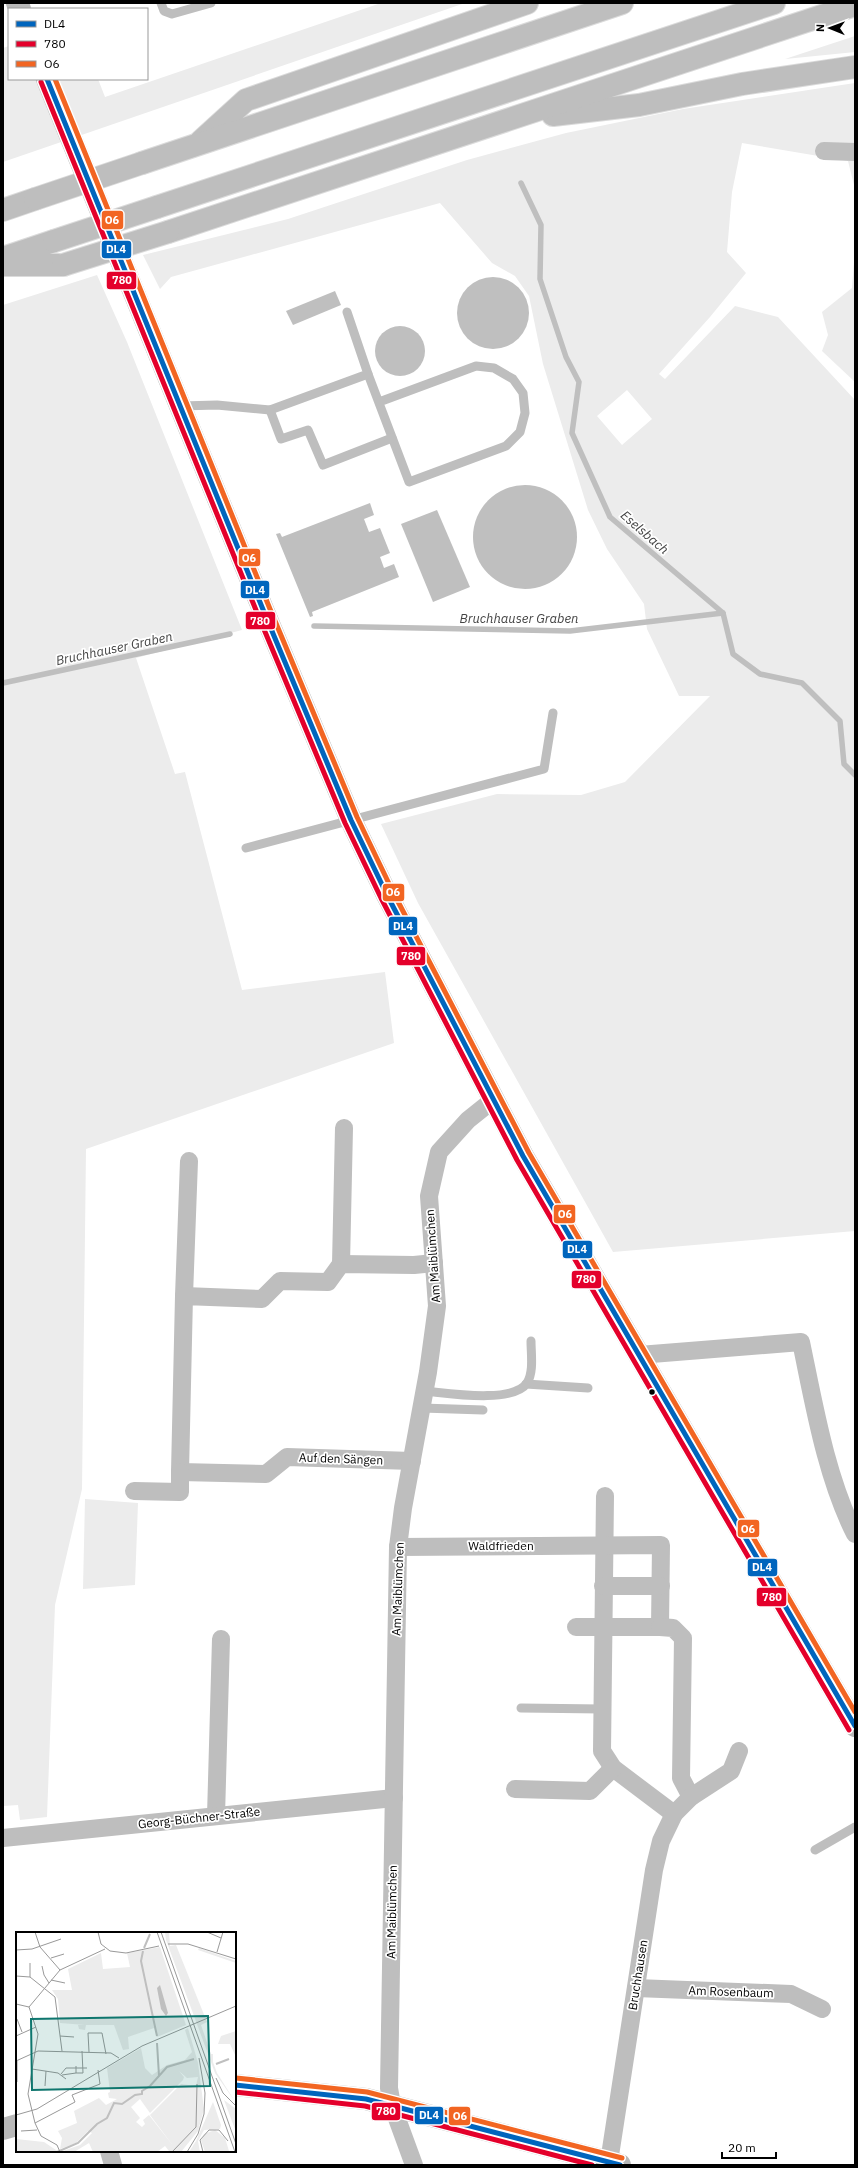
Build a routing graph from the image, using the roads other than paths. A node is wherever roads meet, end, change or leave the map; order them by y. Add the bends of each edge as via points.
1 (160, 3) edge
2 (211, 3) edge
3 (527, 3) edge
4 (622, 3) edge
5 (774, 3) edge
6 (855, 5) edge
7 (855, 67) edge
8 (47, 80) edge
9 (506, 121) junction
10 (195, 147) junction
11 (824, 151) dead end
12 (855, 152) edge
13 (3, 210) edge
14 (3, 258) edge
15 (3, 265) edge
16 (346, 312) dead end
17 (368, 374) junction
18 (379, 402) junction
19 (180, 406) junction
20 (270, 410) junction
21 (392, 438) junction
22 (553, 713) dead end
23 (351, 820) junction
24 (246, 848) dead end
25 (493, 1100) junction
26 (344, 1128) dead end
27 (189, 1161) dead end
28 (434, 1263) junction
29 (341, 1264) junction
30 (184, 1296) junction
31 (532, 1341) dead end
32 (639, 1355) junction
33 (526, 1384) junction
34 (588, 1388) dead end
35 (423, 1399) junction
36 (483, 1410) dead end
37 (412, 1461) junction
38 (180, 1472) junction
39 (134, 1491) dead end
40 (605, 1496) dead end
41 (855, 1534) edge
42 (604, 1546) junction
43 (398, 1547) junction
44 (603, 1586) junction
45 (661, 1586) junction
46 (576, 1627) dead end
47 (602, 1627) junction
48 (660, 1627) junction
49 (221, 1639) dead end
50 (521, 1708) dead end
51 (602, 1709) junction
52 (855, 1726) edge
53 (740, 1751) dead end
54 (613, 1768) junction
55 (515, 1789) dead end
56 (691, 1797) junction
57 (394, 1798) junction
58 (674, 1814) junction
59 (216, 1816) junction
60 (855, 1827) edge
61 (3, 1838) edge
62 (816, 1850) dead end
63 (636, 1988) junction
64 (822, 2009) dead end
65 (236, 2085) edge
66 (392, 2105) junction
67 (16, 2125) edge
68 (3, 2129) edge
69 (109, 2152) edge
70 (615, 2164) edge
71 (113, 2165) edge
72 (414, 2165) edge

1 - 2 lane via 164,11 172,14
3 - 10 highway via 246,100
4 - 10 highway
5 - 14 highway, bridge
6 - 9 highway
7 - 9 highway via 756,82 639,105
8 - 19 street
9 - 15 highway, bridge via 63,265
10 - 13 highway, bridge
11 - 12 street
16 - 17 lane
17 - 18 lane
17 - 20 lane
18 - 21 lane
18 - 21 lane via 476,366 494,368 513,379 523,393 525,412 520,432 506,446 409,482
19 - 20 lane via 217,405
19 - 23 street
20 - 21 lane via 281,439 308,430 323,465
22 - 23 lane via 544,769
23 - 24 lane
23 - 25 street
25 - 28 street, Am Maiblümchen via 468,1120 439,1152 429,1196
25 - 32 street
26 - 29 street
27 - 30 street
28 - 29 street
28 - 35 street, Am Maiblümchen via 437,1306
29 - 30 street via 328,1282 280,1281 262,1299
30 - 38 street
31 - 33 lane via 531,1373
32 - 41 street via 801,1342 816,1415 838,1491
32 - 52 street
33 - 34 lane
33 - 35 lane via 519,1390 496,1396
35 - 36 lane
35 - 37 street, Am Maiblümchen
37 - 38 street, Auf den Sängen via 286,1457 266,1474
37 - 43 street, Am Maiblümchen
38 - 39 street via 180,1492
40 - 42 street
42 - 43 street, Waldfrieden
42 - 44 street
42 - 45 street, Waldfrieden via 661,1545
43 - 57 street, Am Maiblümchen
44 - 45 street
44 - 47 street
45 - 48 street, Waldfrieden
46 - 47 street
47 - 48 street
47 - 51 street
48 - 56 street via 673,1628 683,1638 681,1778
49 - 59 street
50 - 51 lane
51 - 54 street via 602,1751
53 - 56 street, Bruchhausen via 731,1771
54 - 55 street via 590,1791
54 - 58 street
56 - 58 street, Bruchhausen
57 - 59 street, Georg-Büchner-Straße
57 - 66 street, Am Maiblümchen via 389,2088
58 - 63 street, Bruchhausen via 661,1841 654,1870
59 - 61 street, Georg-Büchner-Straße
60 - 62 lane
63 - 64 street, Am Rosenbaum via 791,1994
63 - 70 street, Bruchhausen
65 - 66 street via 366,2099
66 - 70 street
66 - 72 street, Am Maiblümchen
67 - 68 street
69 - 71 street

